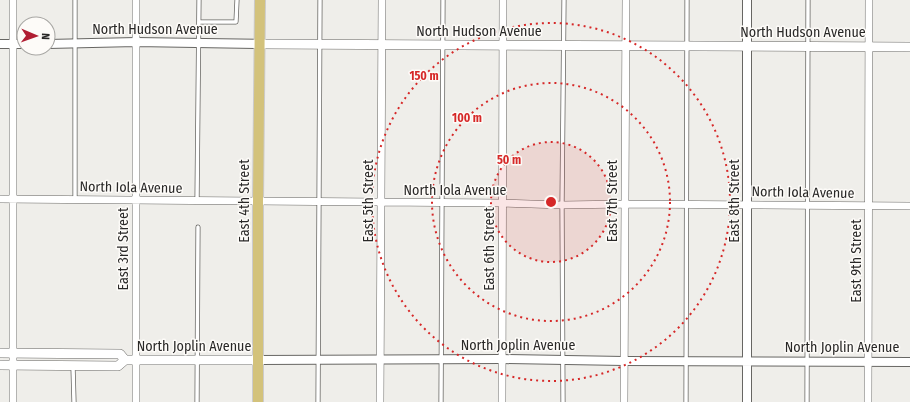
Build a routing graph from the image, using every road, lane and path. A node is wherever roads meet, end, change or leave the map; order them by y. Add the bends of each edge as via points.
1 (13, 0) edge
2 (75, 0) edge
3 (136, 0) edge
4 (199, 0) edge
5 (236, 0) edge
6 (260, 0) edge
7 (320, 0) edge
8 (382, 0) edge
9 (443, 0) edge
10 (503, 0) edge
11 (564, 0) edge
12 (626, 0) edge
13 (687, 0) edge
14 (747, 0) edge
15 (808, 0) edge
16 (869, 0) edge
17 (198, 22) junction
18 (136, 42) junction
19 (75, 43) junction
20 (198, 43) junction
21 (0, 44) edge
22 (13, 44) junction
23 (56, 44) edge
24 (262, 44) junction
25 (320, 44) junction
26 (382, 44) junction
27 (443, 45) junction
28 (503, 45) junction
29 (565, 45) junction
30 (626, 45) junction
31 (687, 46) junction
32 (747, 46) junction
33 (808, 46) junction
34 (868, 47) junction
35 (910, 47) edge
36 (0, 199) edge
37 (14, 199) junction
38 (75, 199) junction
39 (136, 200) junction
40 (197, 201) junction
41 (258, 202) junction
42 (319, 202) junction
43 (381, 203) junction
44 (442, 203) junction
45 (503, 203) junction
46 (626, 204) junction
47 (687, 204) junction
48 (747, 204) junction
49 (562, 205) junction
50 (808, 205) junction
51 (870, 206) junction
52 (910, 206) edge
53 (198, 227) dead end
54 (0, 353) edge
55 (13, 353) junction
56 (380, 359) junction
57 (442, 359) junction
58 (502, 359) junction
59 (563, 359) junction
60 (125, 360) junction
61 (136, 360) junction
62 (198, 360) junction
63 (258, 360) junction
64 (318, 360) junction
65 (624, 361) junction
66 (686, 361) junction
67 (747, 361) junction
68 (807, 361) junction
69 (868, 362) junction
70 (910, 362) edge
71 (0, 365) edge
72 (13, 366) junction
73 (73, 366) junction
74 (12, 402) edge
75 (74, 402) edge
76 (136, 402) edge
77 (197, 402) edge
78 (258, 402) edge
79 (318, 402) edge
80 (380, 402) edge
81 (441, 402) edge
82 (502, 402) edge
83 (563, 402) edge
84 (624, 402) edge
85 (686, 402) edge
86 (747, 402) edge
87 (807, 402) edge
88 (868, 402) edge

1 - 22 street
2 - 19 lane
3 - 18 street, East 3rd Street
4 - 17 lane
5 - 17 lane via 236,22
6 - 24 main road, East 4th Street
7 - 25 lane
8 - 26 street, East 5th Street
9 - 27 lane
10 - 28 street, East 6th Street
11 - 29 lane
12 - 30 street, East 7th Street
13 - 31 lane
14 - 32 street, East 8th Street
15 - 33 lane
16 - 34 street, East 9th Street
17 - 20 lane
18 - 19 street, North Hudson Avenue
18 - 20 street, North Hudson Avenue
18 - 39 street, East 3rd Street
19 - 23 street, North Hudson Avenue
19 - 38 lane
20 - 24 street, North Hudson Avenue
20 - 40 lane
21 - 22 street
22 - 37 street
24 - 25 main road, North Hudson Avenue
24 - 41 main road, East 4th Street
25 - 26 main road, North Hudson Avenue
25 - 42 lane
26 - 27 main road, North Hudson Avenue
26 - 43 street, East 5th Street
27 - 28 main road, North Hudson Avenue
27 - 44 lane
28 - 29 main road, North Hudson Avenue
28 - 45 street, East 6th Street
29 - 30 main road, North Hudson Avenue
29 - 49 lane
30 - 31 main road, North Hudson Avenue
30 - 46 street, East 7th Street
31 - 32 main road, North Hudson Avenue
31 - 47 lane
32 - 33 main road, North Hudson Avenue
32 - 48 street, East 8th Street
33 - 34 main road, North Hudson Avenue
33 - 50 lane
34 - 35 main road, North Hudson Avenue
34 - 51 street, East 9th Street
36 - 37 street, North Iola Avenue
37 - 38 street, North Iola Avenue
37 - 55 street
38 - 39 street, North Iola Avenue
39 - 40 street, North Iola Avenue
39 - 61 street, East 3rd Street
40 - 41 street, North Iola Avenue
41 - 42 street, North Iola Avenue
41 - 63 main road, East 4th Street
42 - 43 street, North Iola Avenue
42 - 64 lane
43 - 44 street, North Iola Avenue
43 - 56 street, East 5th Street
44 - 45 street, North Iola Avenue
44 - 57 lane
45 - 49 street, North Iola Avenue
45 - 58 street, East 6th Street
46 - 47 street, North Iola Avenue
46 - 49 street, North Iola Avenue
46 - 65 street, East 7th Street
47 - 48 street, North Iola Avenue
47 - 66 lane
48 - 50 street, North Iola Avenue
48 - 67 street, East 8th Street
49 - 59 lane
50 - 51 street, North Iola Avenue
50 - 68 lane
51 - 52 street, North Iola Avenue
51 - 69 street, East 9th Street
53 - 62 lane
54 - 55 main road, North Joplin Avenue
55 - 60 main road, North Joplin Avenue via 120,354
55 - 72 street
56 - 57 street, North Joplin Avenue
56 - 64 street, North Joplin Avenue
56 - 80 street, East 5th Street
57 - 58 street, North Joplin Avenue
57 - 81 lane
58 - 59 street, North Joplin Avenue
58 - 82 street, East 6th Street
59 - 65 street, North Joplin Avenue
59 - 83 lane
60 - 61 main road, North Joplin Avenue
60 - 73 main road, North Joplin Avenue via 118,366
61 - 62 main road, North Joplin Avenue
61 - 76 street, East 3rd Street
62 - 63 main road, North Joplin Avenue
62 - 77 lane
63 - 64 street, North Joplin Avenue
63 - 78 main road, East 4th Street
64 - 79 lane
65 - 66 street, North Joplin Avenue
65 - 84 street, East 7th Street
66 - 67 street, North Joplin Avenue
66 - 85 lane
67 - 68 street, North Joplin Avenue
67 - 86 street, East 8th Street
68 - 69 street, North Joplin Avenue
68 - 87 lane
69 - 70 street, North Joplin Avenue
69 - 88 street, East 9th Street
71 - 72 main road, North Joplin Avenue
72 - 73 main road, North Joplin Avenue
72 - 74 street
73 - 75 lane

